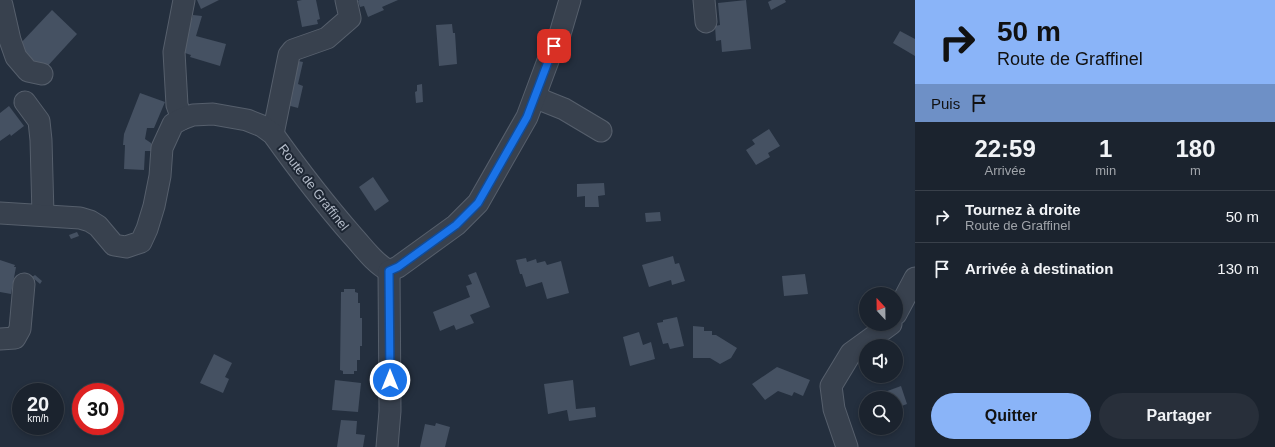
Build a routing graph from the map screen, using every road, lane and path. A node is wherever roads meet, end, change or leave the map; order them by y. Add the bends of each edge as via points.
1 (184, 0) edge
2 (346, 0) edge
3 (570, 0) edge
4 (704, 0) edge
5 (0, 2) edge
6 (706, 22) dead end
7 (42, 74) dead end
8 (536, 95) junction
9 (25, 102) dead end
10 (182, 119) junction
11 (601, 131) dead end
12 (273, 134) junction
13 (0, 213) edge
14 (43, 215) junction
15 (389, 271) junction
16 (915, 278) edge
17 (24, 284) dead end
18 (903, 301) edge
19 (881, 331) edge
20 (0, 338) edge
21 (387, 447) edge
22 (847, 447) edge

1 - 10 street via 174,52 177,105
2 - 12 street via 350,18 327,38 293,50 289,55
3 - 8 street via 560,34
4 - 6 street
5 - 7 street via 16,57 28,71
8 - 11 street
8 - 15 street via 527,117 478,203 456,225
9 - 14 street via 39,120
10 - 12 street, Route de Graffinel via 193,115 213,114 247,120
10 - 14 street via 173,124 162,148 154,206 141,242 126,247 114,245 98,226 90,221
12 - 15 street, Route de Graffinel via 325,205 371,257
13 - 14 street
15 - 21 street via 390,411
16 - 18 street
17 - 20 street via 20,329 14,338
19 - 22 street via 851,353 831,386 834,408

